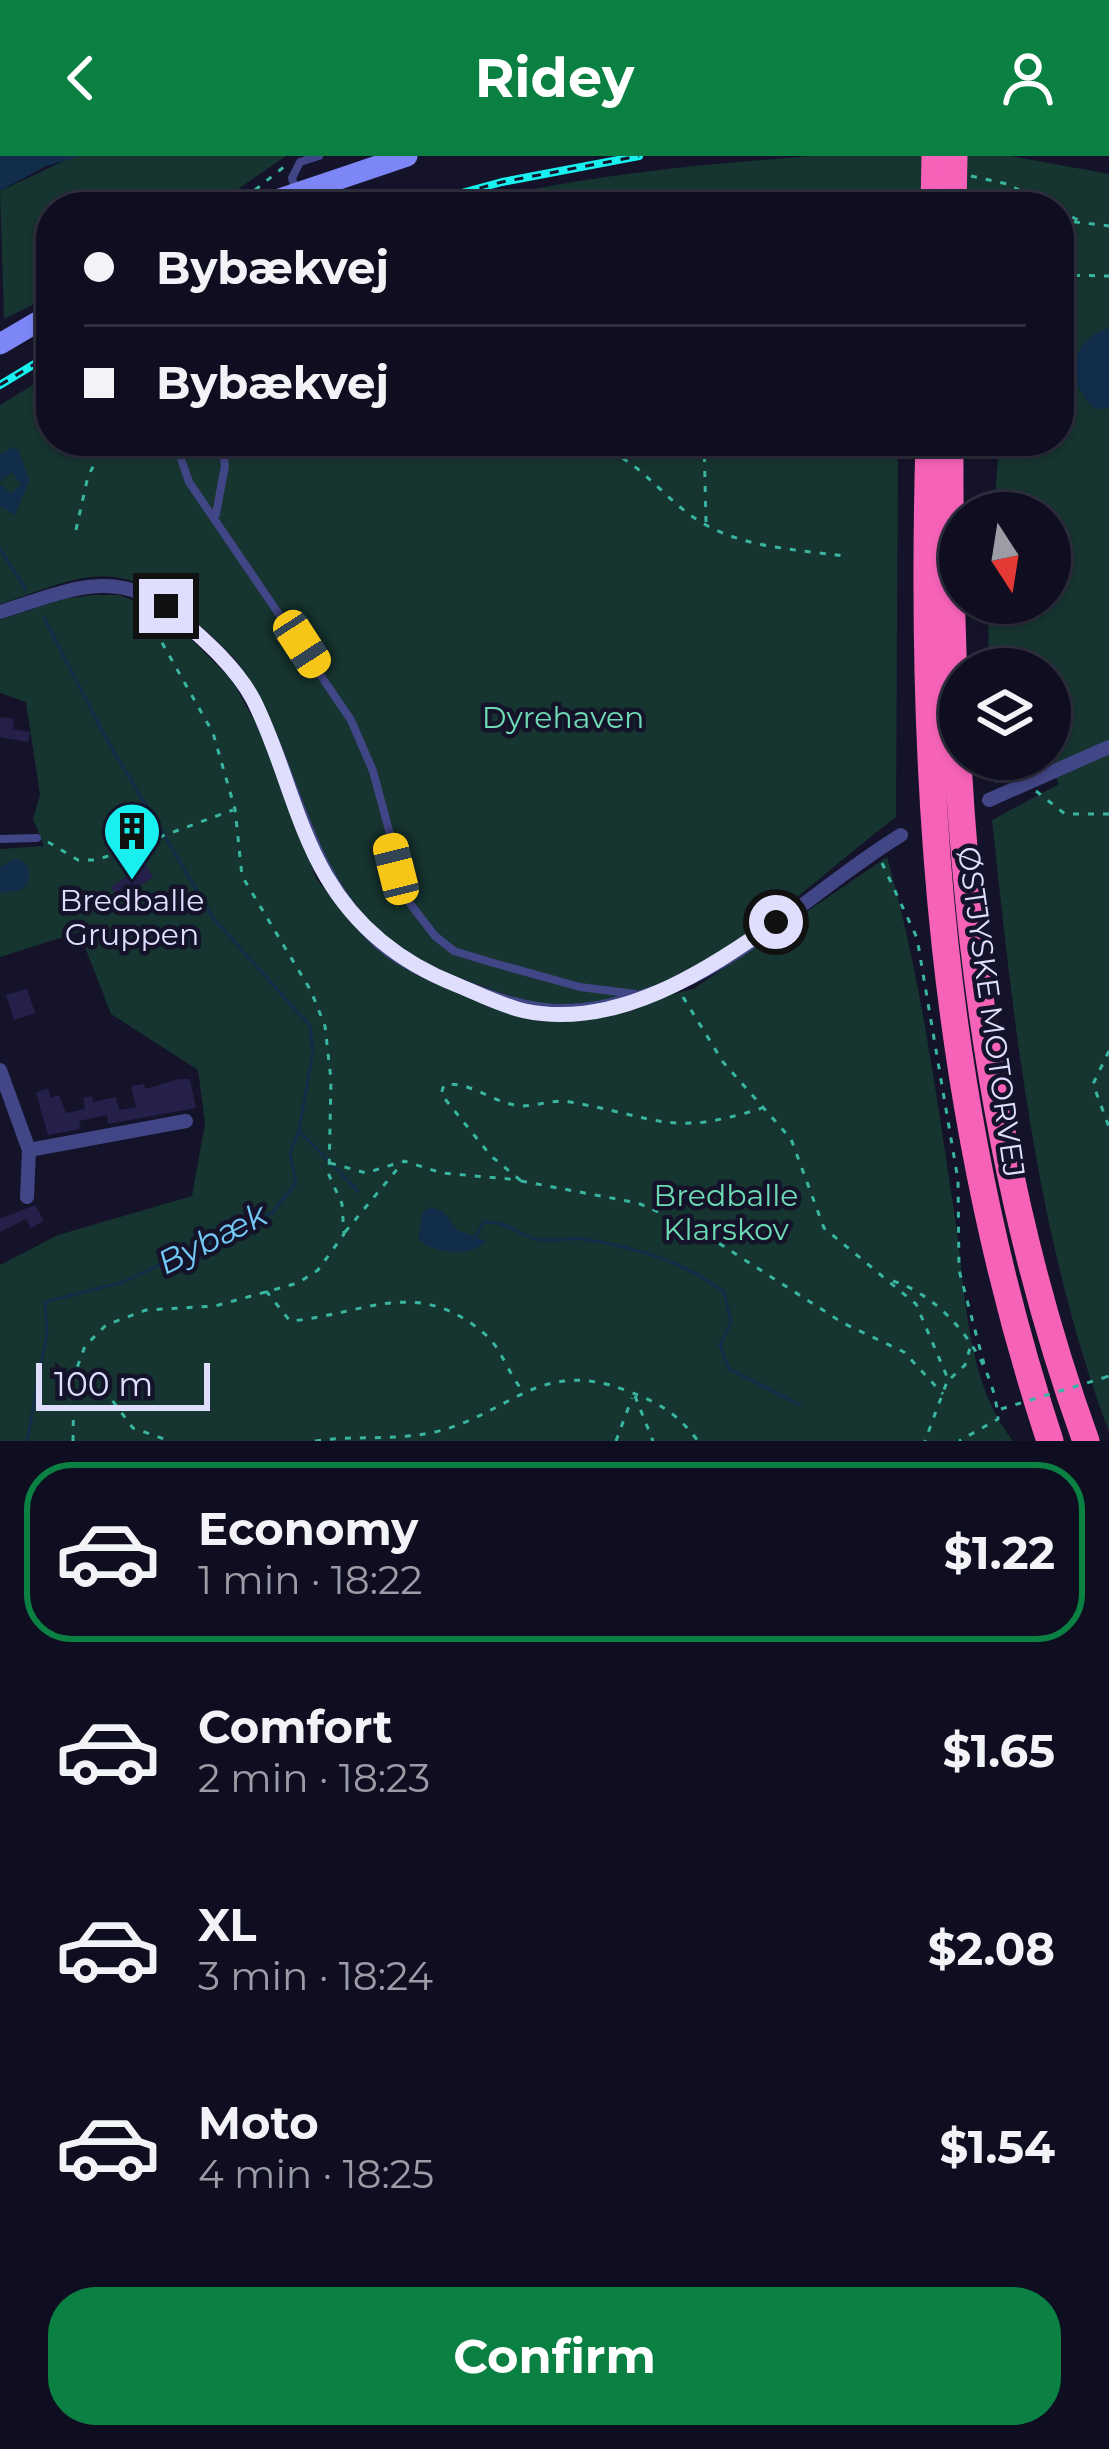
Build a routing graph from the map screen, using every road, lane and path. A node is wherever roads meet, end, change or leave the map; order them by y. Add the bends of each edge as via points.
1 (302, 156) edge
2 (319, 156) edge
3 (407, 156) edge
4 (935, 156) edge
5 (957, 165) edge
6 (296, 191) junction
7 (262, 192) edge
8 (292, 192) edge
9 (934, 192) edge
10 (1023, 192) edge
11 (1074, 218) edge
12 (1074, 221) edge
13 (1079, 221) junction
14 (1109, 226) edge
15 (1074, 275) edge
16 (1109, 276) edge
17 (36, 323) edge
18 (0, 343) edge
19 (99, 456) edge
20 (180, 456) edge
21 (223, 456) edge
22 (613, 456) edge
23 (705, 456) edge
24 (929, 456) edge
25 (950, 456) edge
26 (215, 515) junction
27 (705, 525) junction
28 (76, 530) dead end
29 (845, 556) dead end
30 (127, 588) junction
31 (0, 612) edge
32 (1109, 747) edge
33 (1031, 784) junction
34 (989, 800) dead end
35 (235, 809) junction
36 (1109, 814) edge
37 (901, 835) dead end
38 (0, 838) edge
39 (37, 838) joint
40 (876, 851) junction
41 (675, 985) junction
42 (580, 987) junction
43 (649, 995) junction
44 (590, 1011) junction
45 (1109, 1051) edge
46 (0, 1070) edge
47 (762, 1108) junction
48 (186, 1121) dead end
49 (1109, 1126) edge
50 (28, 1150) junction
51 (328, 1162) junction
52 (404, 1162) junction
53 (520, 1180) junction
54 (27, 1197) dead end
55 (344, 1234) junction
56 (892, 1280) junction
57 (266, 1291) junction
58 (972, 1346) junction
59 (984, 1364) junction
60 (74, 1376) junction
61 (1106, 1377) edge
62 (949, 1379) junction
63 (524, 1392) junction
64 (634, 1394) junction
65 (946, 1396) junction
66 (999, 1410) junction
67 (73, 1441) edge
68 (170, 1441) edge
69 (315, 1441) edge
70 (616, 1441) edge
71 (653, 1441) edge
72 (698, 1441) edge
73 (925, 1441) edge
74 (959, 1441) edge
75 (1051, 1441) edge
76 (1086, 1441) edge

1 - 7 path
2 - 6 lane via 300,162
3 - 6 street
4 - 9 highway
5 - 10 path
6 - 8 street
11 - 13 path
12 - 13 path
13 - 14 path
15 - 16 path
17 - 18 street
19 - 28 path
20 - 26 lane
21 - 26 lane
22 - 27 path via 646,471
23 - 27 path
24 - 75 highway, ØSTJYSKE MOTORVEJ via 927,752 945,964 996,1245
25 - 76 highway, ØSTJYSKE MOTORVEJ via 953,744 972,957 1026,1234
26 - 42 lane via 352,720 416,914 454,951
27 - 29 path via 764,546
30 - 31 street via 80,589
30 - 35 path via 213,733
30 - 44 street via 166,606 234,671 310,846 370,933 434,976 523,1011
32 - 33 street
33 - 34 street
33 - 36 path via 1065,814
35 - 39 path via 87,861
35 - 51 path via 242,876 325,1026
37 - 40 street
38 - 39 lane
40 - 41 street via 710,969
40 - 59 path via 917,938 958,1180 958,1270
41 - 43 street
41 - 47 path
42 - 43 lane
42 - 44 lane
43 - 44 street
45 - 49 path via 1093,1084
46 - 50 street
47 - 53 path via 712,1124 664,1126 564,1100 519,1106 444,1084 453,1113
47 - 56 path via 791,1139 824,1228
48 - 50 street
50 - 54 street
51 - 52 path via 366,1173
51 - 55 path
52 - 53 path via 442,1174
52 - 55 path
53 - 65 path via 593,1190 695,1228 843,1323 904,1352
55 - 57 path via 318,1270
56 - 58 path via 928,1297
56 - 62 path via 929,1327
57 - 60 path via 215,1306 122,1316 85,1346
57 - 63 path via 290,1321 376,1300 435,1308 491,1339
58 - 59 path
58 - 62 path
59 - 66 path
60 - 67 path
60 - 68 path via 106,1392 133,1428
61 - 66 path, bridge
62 - 65 path
63 - 64 path via 572,1377
63 - 69 path via 441,1431
64 - 70 path
64 - 71 path
64 - 72 path via 677,1414
65 - 73 path
66 - 74 path via 997,1422

